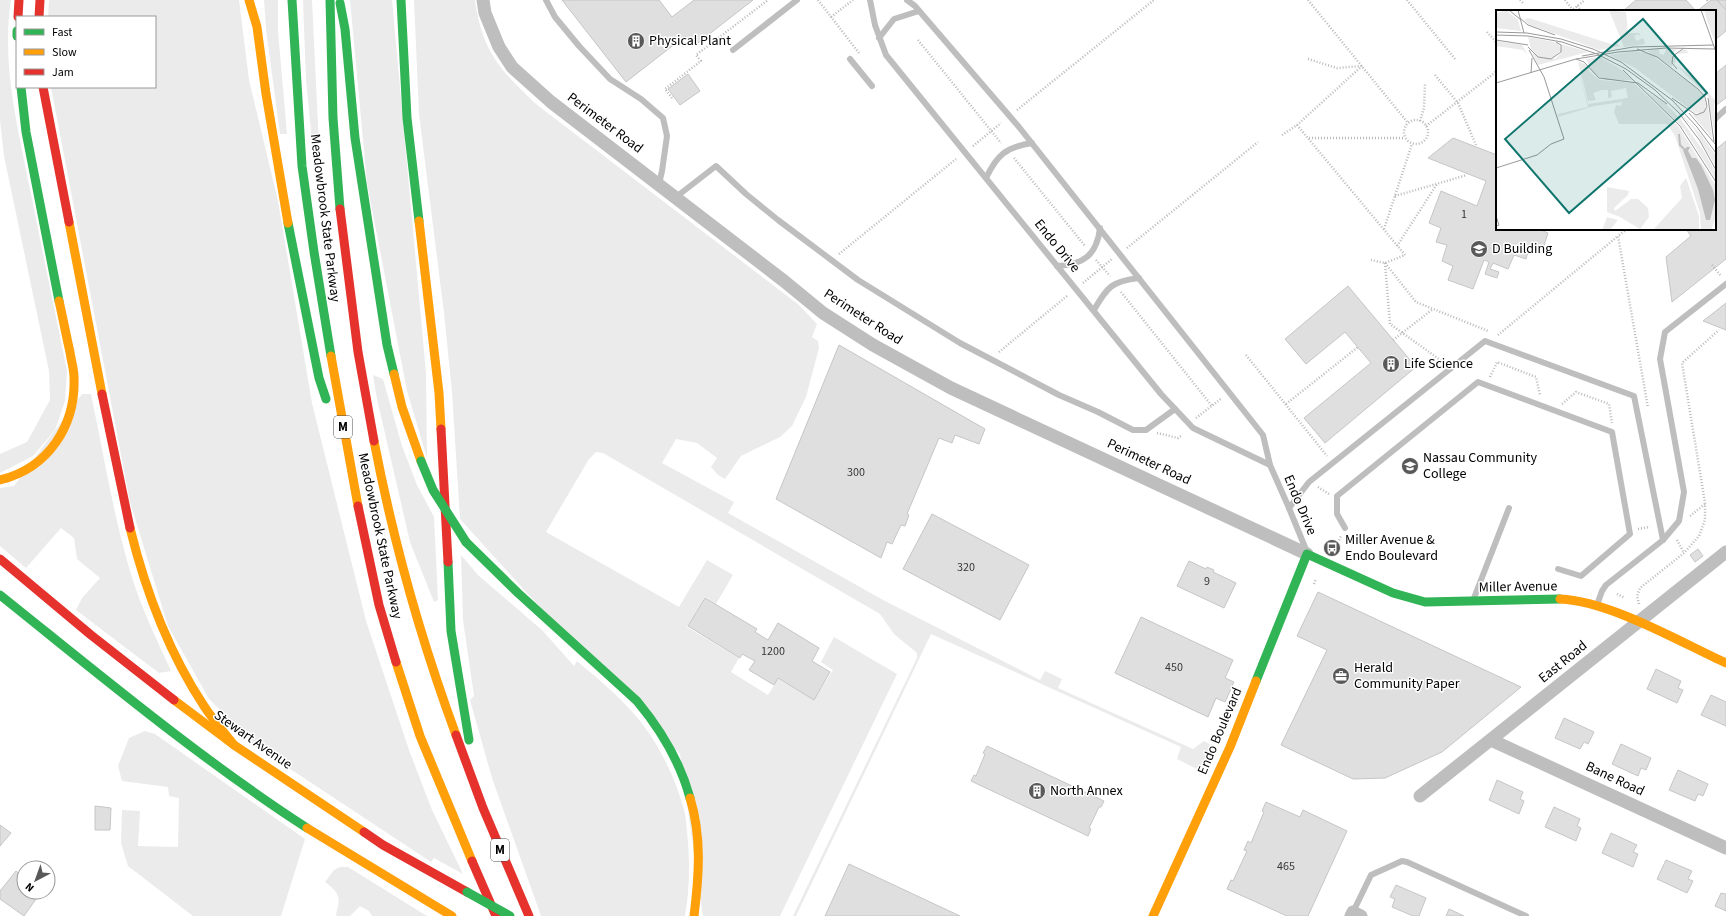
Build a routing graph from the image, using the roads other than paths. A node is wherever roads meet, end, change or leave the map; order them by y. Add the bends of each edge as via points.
1 (20, 0) edge
2 (40, 0) edge
3 (249, 0) edge
4 (255, 0) edge
5 (292, 0) edge
6 (330, 0) edge
7 (339, 0) edge
8 (400, 0) edge
9 (483, 0) edge
10 (546, 0) edge
11 (797, 0) edge
12 (870, 0) edge
13 (907, 0) edge
14 (919, 12) junction
15 (18, 16) edge
16 (39, 16) edge
17 (257, 27) junction
18 (879, 38) junction
19 (733, 50) dead end
20 (850, 59) road end
21 (872, 86) dead end
22 (21, 88) edge
23 (43, 88) edge
24 (1726, 110) edge
25 (1716, 118) edge
26 (1032, 143) junction
27 (986, 178) junction
28 (659, 184) junction
29 (676, 198) junction
30 (1100, 228) junction
31 (1057, 266) junction
32 (1139, 278) junction
33 (1726, 284) edge
34 (1094, 310) junction
35 (329, 408) dead end
36 (1175, 409) junction
37 (334, 423) dead end
38 (1270, 465) junction
39 (351, 474) junction
40 (0, 480) edge
41 (1289, 508) junction
42 (1509, 508) dead end
43 (1345, 528) road end
44 (1663, 540) junction
45 (1307, 554) junction
46 (1723, 558) edge
47 (0, 559) edge
48 (1558, 569) dead end
49 (19, 576) junction
50 (6, 578) dead end
51 (0, 595) edge
52 (1472, 602) junction
53 (1597, 606) junction
54 (1638, 622) junction
55 (1726, 663) edge
56 (1491, 740) junction
57 (234, 745) junction
58 (478, 794) junction
59 (1420, 796) dead end
60 (1726, 848) edge
61 (1355, 915) edge
62 (452, 916) edge
63 (496, 916) edge
64 (510, 916) edge
65 (528, 916) edge
66 (694, 916) edge
67 (1153, 916) edge
68 (1526, 916) edge

1 - 15 main road
2 - 16 main road
3 - 17 main road
4 - 17 main road
5 - 39 main road, Meadowbrook State Parkway / M via 302,165 314,257
6 - 58 main road, Meadowbrook State Parkway / M via 337,187 348,287 366,396 384,486 407,580 434,670
7 - 66 main road, bridge via 345,29 355,138 387,345 402,407 426,475 440,504 466,542 500,577 636,700 666,741 681,771 697,828 699,884
8 - 58 main road via 408,118 440,400 451,631
9 - 28 street, Perimeter Road via 485,13 499,47 512,67 551,102
10 - 28 lane via 555,16 610,80 641,99 663,118 667,136
11 - 19 lane
12 - 18 lane, Endo Drive
13 - 14 lane, Endo Drive
14 - 18 lane via 894,19
14 - 26 lane, Endo Drive
17 - 35 main road via 295,261 319,378
18 - 27 lane, Endo Drive via 886,55
20 - 21 lane
22 - 40 main road via 26,132 74,375 73,403 67,422 54,444 35,464
23 - 57 main road via 116,464 138,561 153,602 182,666 202,702
24 - 25 lane
26 - 27 lane via 1017,145 1007,150 993,164
26 - 30 lane, Endo Drive
27 - 31 lane, Endo Drive
28 - 29 street, Perimeter Road
29 - 36 lane via 716,166 751,198 831,260 960,343 1132,430 1146,430
29 - 45 street, Perimeter Road via 823,313 872,344 951,388
30 - 31 lane via 1098,242 1087,258 1072,265
30 - 32 lane, Endo Drive
31 - 34 lane, Endo Drive
32 - 34 lane via 1120,281 1110,286
32 - 38 lane, Endo Drive via 1263,435
33 - 44 lane via 1665,332 1660,359 1684,492 1679,521
34 - 36 lane, Endo Drive via 1156,389
36 - 38 lane, Endo Drive via 1193,428
37 - 39 main road
38 - 41 lane, Endo Drive
39 - 63 main road, Meadowbrook State Parkway / M via 374,586 399,674 424,748
41 - 44 lane via 1309,482 1485,341 1634,396
41 - 45 lane, Endo Drive
42 - 52 lane
43 - 48 lane via 1337,514 1337,496 1478,382 1612,432 1630,534 1581,576
44 - 53 lane via 1606,585
45 - 52 main road, Miller Avenue via 1394,593 1425,602
45 - 67 main road, Endo Boulevard via 1230,747
46 - 54 street, East Road
47 - 49 main road, Stewart Avenue
49 - 50 main road
49 - 57 main road, Stewart Avenue via 149,687
51 - 62 main road via 244,785 291,818
52 - 53 main road, Miller Avenue via 1562,599
53 - 54 main road, Miller Avenue
54 - 55 main road, Miller Avenue
54 - 56 street, East Road
56 - 59 street, East Road
56 - 60 street, Bane Road
57 - 64 main road, Stewart Avenue, bridge via 383,845
58 - 65 main road, Meadowbrook State Parkway / M
61 - 68 lane via 1370,875 1402,861

